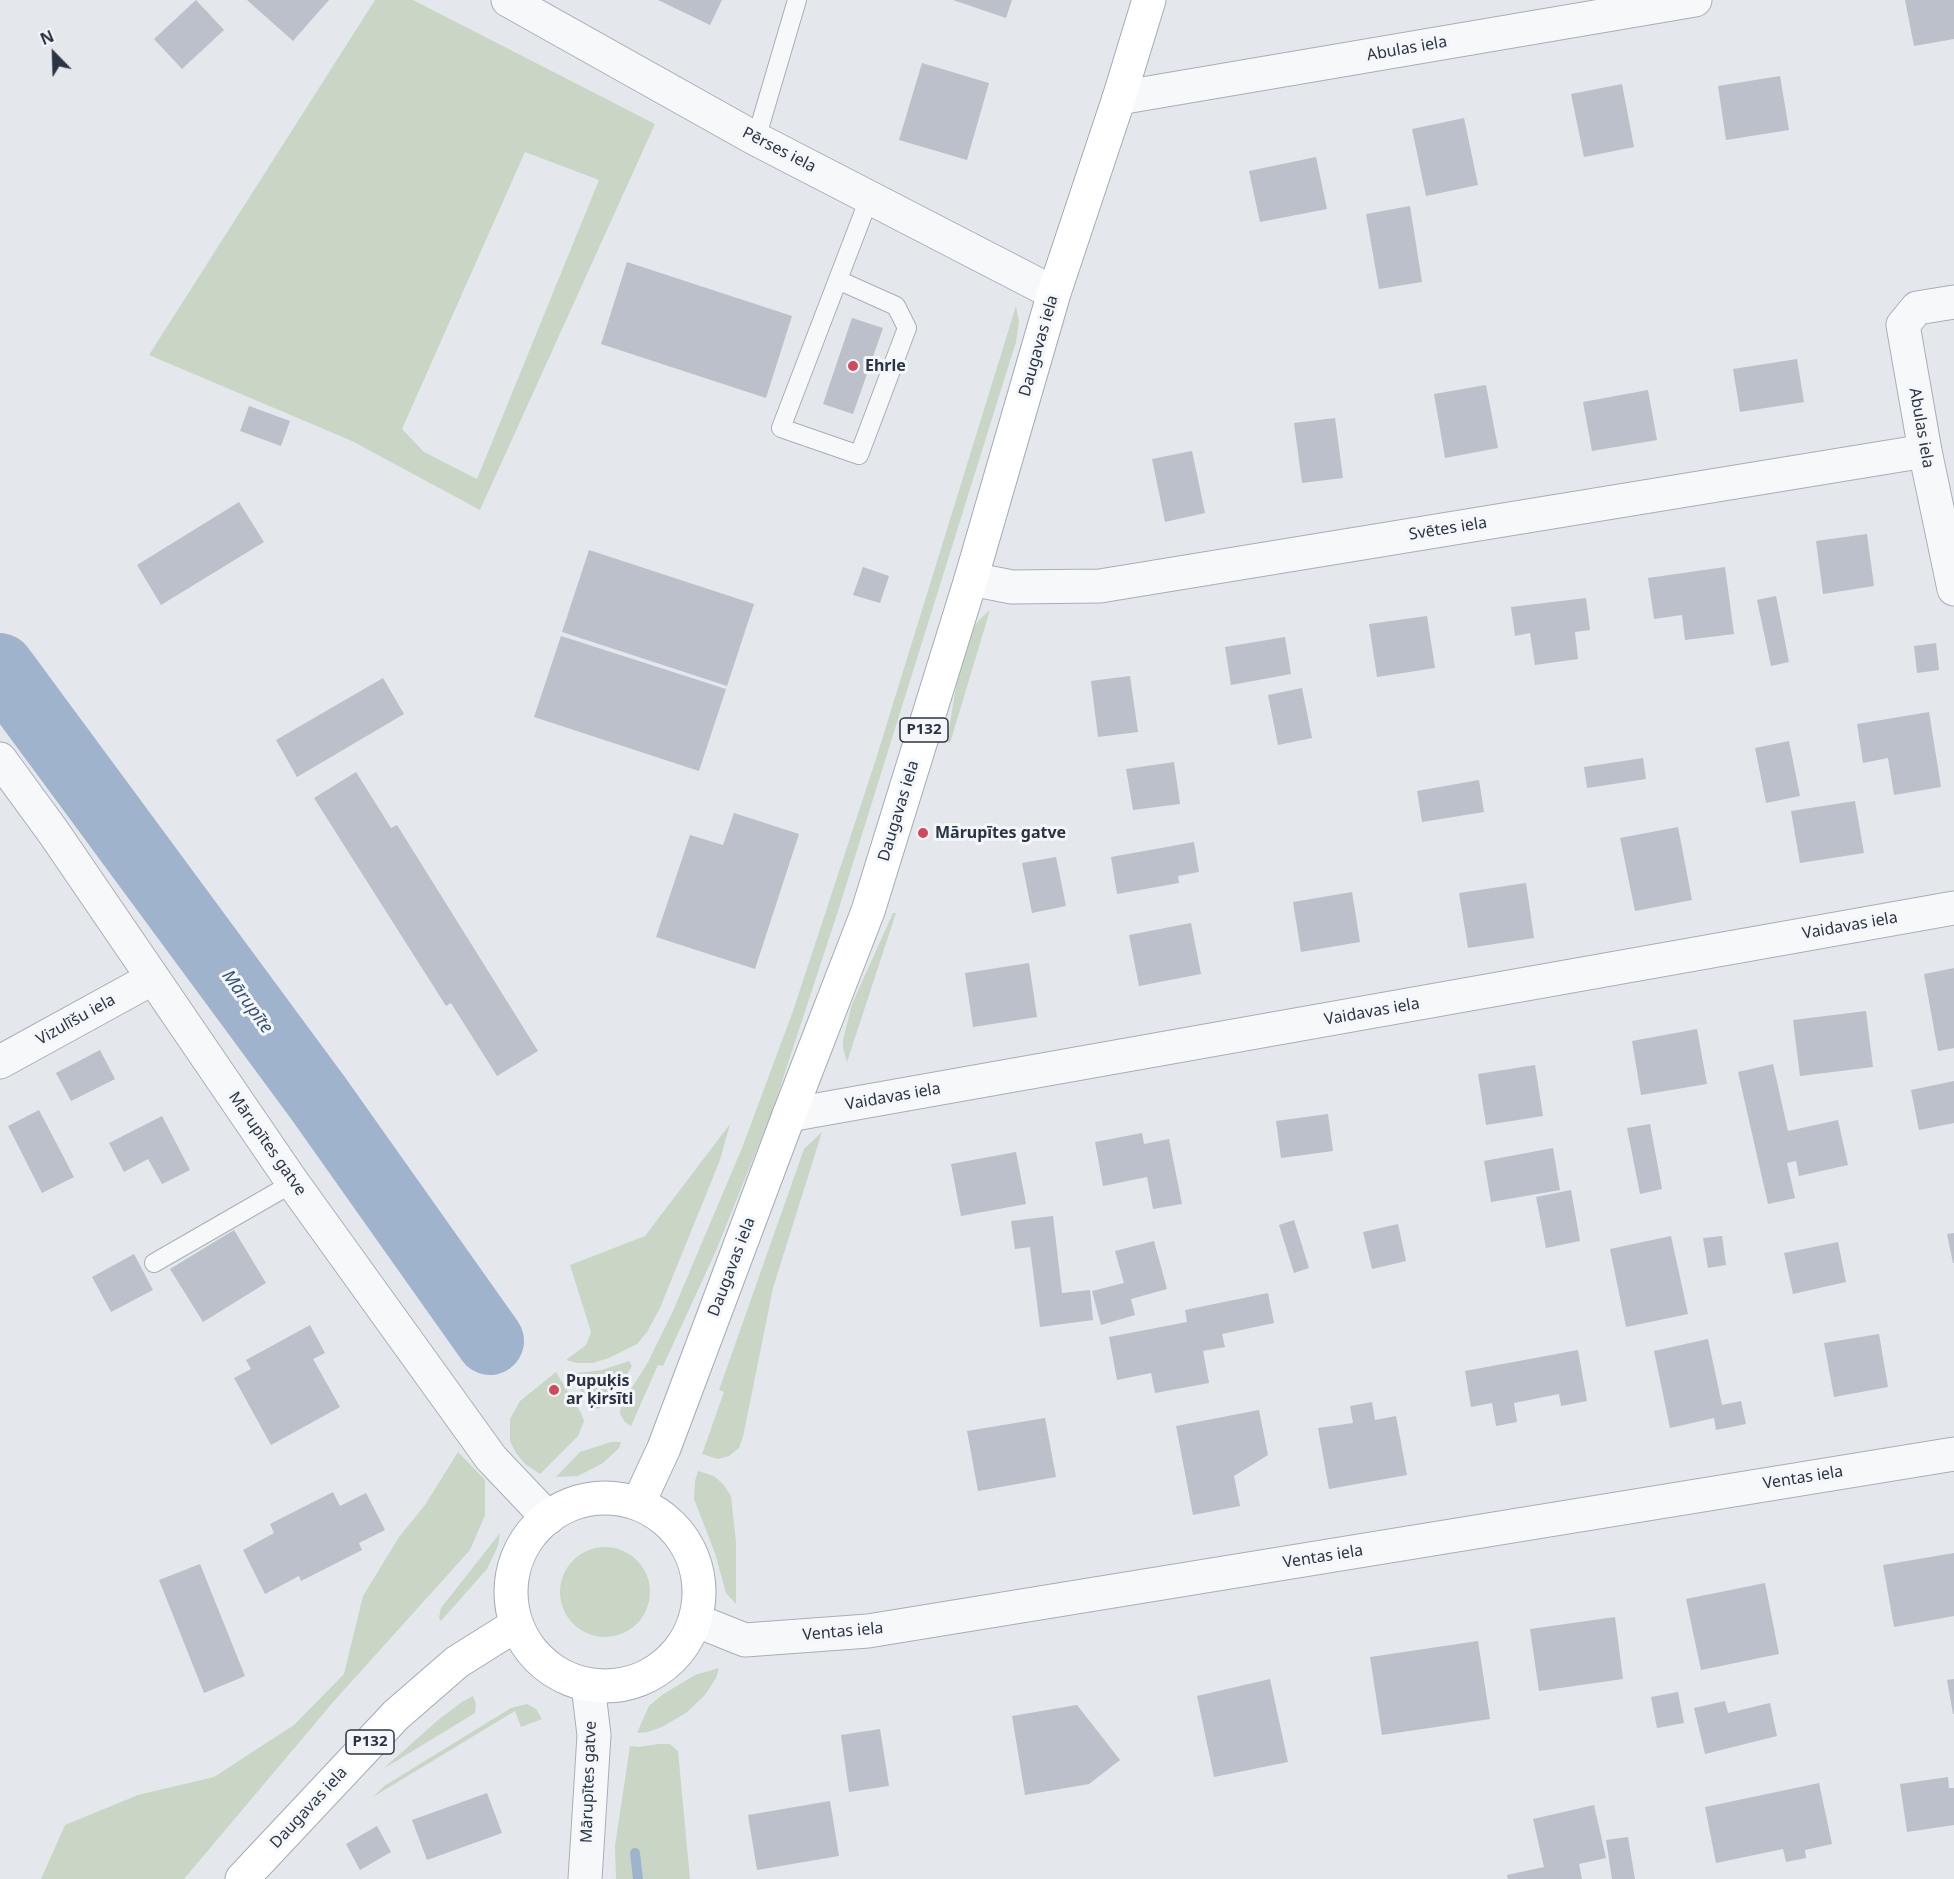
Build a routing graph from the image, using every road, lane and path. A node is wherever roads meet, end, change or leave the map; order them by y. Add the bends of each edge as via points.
1 (508, 0) edge
2 (797, 0) edge
3 (1149, 0) edge
4 (1695, 0) edge
5 (1119, 98) junction
6 (756, 139) junction
7 (870, 196) junction
8 (838, 280) junction
9 (1054, 293) junction
10 (1954, 302) edge
11 (1925, 451) junction
12 (971, 579) junction
13 (1954, 589) edge
14 (0, 759) edge
15 (1954, 908) edge
16 (153, 978) junction
17 (0, 1062) edge
18 (789, 1116) junction
19 (293, 1183) junction
20 (154, 1263) dead end
21 (1954, 1454) edge
22 (638, 1504) junction
23 (548, 1518) junction
24 (695, 1620) junction
25 (516, 1626) junction
26 (588, 1685) junction
27 (242, 1879) edge
28 (585, 1879) edge

1 - 6 street, Pērses iela
2 - 6 lane
3 - 5 main road, Daugavas iela / P132
4 - 5 street, Abulas iela
5 - 9 main road, Daugavas iela / P132
6 - 7 street, Pērses iela
7 - 8 lane
7 - 9 street, Pērses iela
8 - 8 lane via 781,428 859,455 907,328 897,306
9 - 12 main road, Daugavas iela / P132
10 - 11 street, Abulas iela via 1917,308 1903,325
11 - 12 street, Svētes iela via 1100,586 1012,586
11 - 13 street, Abulas iela
12 - 18 main road, Daugavas iela / P132 via 868,911
14 - 16 street, Mārupītes gatve
15 - 18 street, Vaidavas iela
16 - 17 street, Vizulīšu iela
16 - 19 street, Mārupītes gatve
18 - 22 main road, Daugavas iela / P132 via 664,1448
19 - 20 lane
19 - 23 street, Mārupītes gatve via 491,1458
21 - 24 street, Ventas iela via 868,1631 745,1640
22 - 23 main road via 604,1498 574,1503
22 - 24 main road via 659,1515 681,1536 694,1562 699,1591
23 - 25 main road via 527,1539 514,1567 511,1596
24 - 26 main road via 683,1645 663,1666 638,1681 609,1687
25 - 26 main road via 531,1651 553,1671
25 - 27 main road, Daugavas iela / P132 via 457,1662 396,1715
26 - 28 street, Mārupītes gatve via 594,1735

